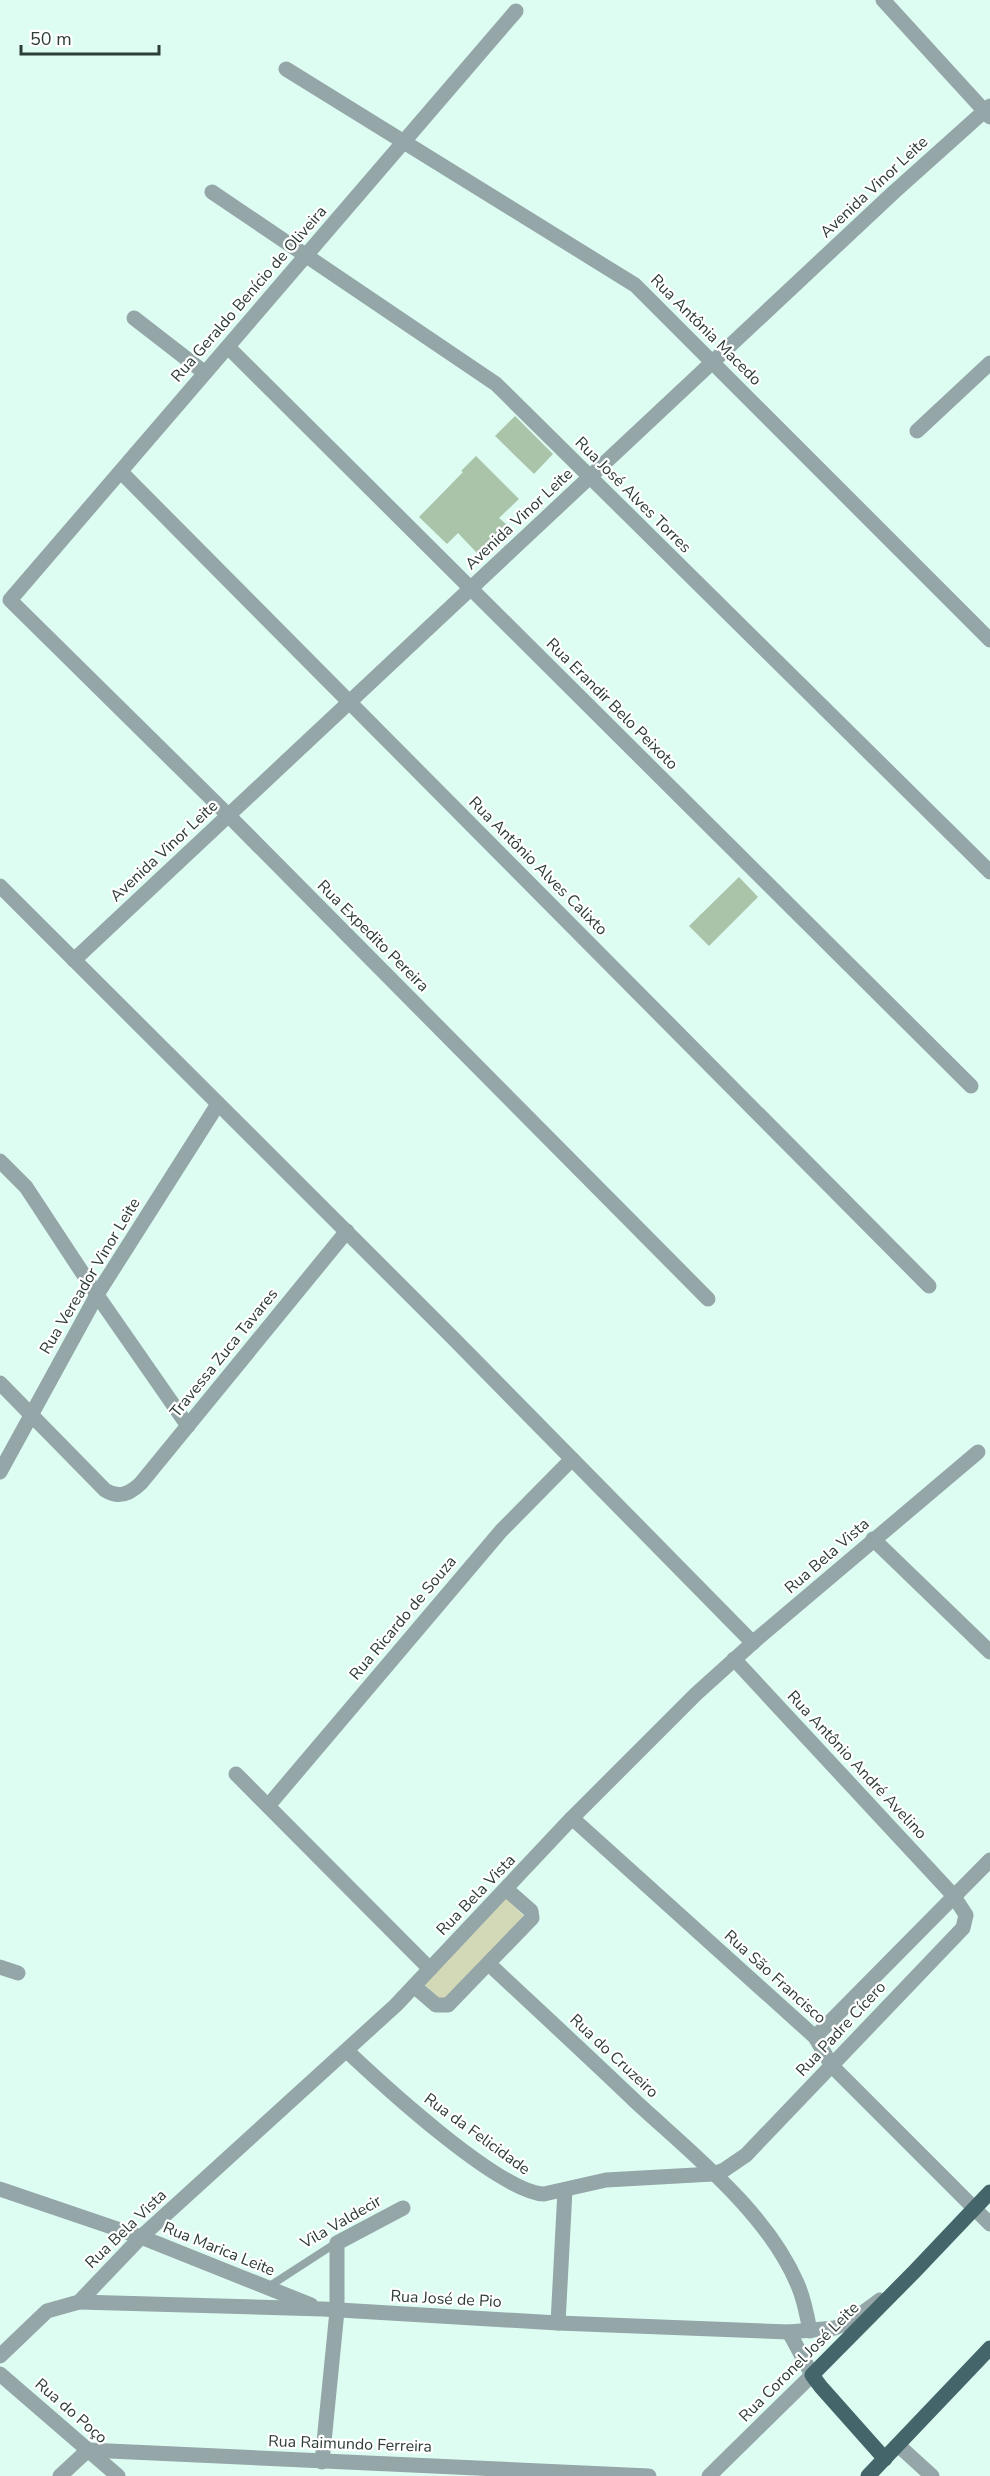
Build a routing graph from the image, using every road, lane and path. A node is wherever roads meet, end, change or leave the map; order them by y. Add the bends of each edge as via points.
1 (883, 0) edge
2 (516, 12) dead end
3 (286, 69) dead end
4 (988, 111) edge
5 (404, 142) junction
6 (212, 192) dead end
7 (306, 256) junction
8 (134, 318) dead end
9 (228, 347) junction
10 (713, 362) junction
11 (990, 363) edge
12 (206, 373) junction
13 (917, 431) dead end
14 (121, 472) junction
15 (590, 477) junction
16 (471, 589) junction
17 (10, 600) joint
18 (990, 640) edge
19 (350, 702) junction
20 (228, 815) junction
21 (990, 872) edge
22 (0, 886) edge
23 (74, 960) junction
24 (971, 1086) dead end
25 (218, 1104) junction
26 (0, 1161) edge
27 (346, 1231) junction
28 (929, 1286) dead end
29 (97, 1295) junction
30 (708, 1299) dead end
31 (0, 1383) edge
32 (32, 1413) junction
33 (188, 1426) junction
34 (978, 1452) dead end
35 (572, 1459) junction
36 (0, 1472) edge
37 (873, 1539) junction
38 (753, 1643) junction
39 (990, 1652) edge
40 (734, 1659) junction
41 (236, 1774) dead end
42 (268, 1806) junction
43 (573, 1818) junction
44 (990, 1860) edge
45 (506, 1889) junction
46 (953, 1895) junction
47 (489, 1964) junction
48 (0, 1967) edge
49 (430, 1969) junction
50 (18, 1972) dead end
51 (414, 1986) junction
52 (815, 2037) junction
53 (347, 2051) junction
54 (832, 2066) junction
55 (713, 2174) junction
56 (0, 2188) edge
57 (565, 2190) junction
58 (990, 2192) edge
59 (403, 2208) dead end
60 (974, 2209) junction
61 (990, 2224) edge
62 (141, 2237) junction
63 (337, 2243) junction
64 (914, 2272) junction
65 (268, 2287) junction
66 (79, 2302) junction
67 (329, 2310) junction
68 (558, 2323) junction
69 (810, 2331) junction
70 (789, 2332) junction
71 (990, 2348) edge
72 (0, 2355) edge
73 (0, 2374) edge
74 (812, 2375) junction
75 (898, 2445) junction
76 (88, 2450) junction
77 (885, 2459) junction
78 (322, 2462) junction
79 (475, 2472) edge
80 (60, 2476) edge
81 (118, 2476) edge
82 (649, 2476) edge
83 (710, 2476) edge
84 (868, 2476) edge
85 (932, 2476) edge

1 - 4 street
2 - 5 street, Rua Geraldo Benício de Oliveira
3 - 5 street, Rua Antônia Macedo
4 - 10 street, Avenida Vinor Leite
5 - 7 street, Rua Geraldo Benício de Oliveira
5 - 10 street, Rua Antônia Macedo via 635,285
6 - 7 street, Rua José Alves Torres
7 - 9 street, Rua Geraldo Benício de Oliveira
7 - 15 street, Rua José Alves Torres via 496,384
8 - 12 street
9 - 12 street, Rua Geraldo Benício de Oliveira
9 - 16 street, Rua Erandir Belo Peixoto
10 - 15 street, Avenida Vinor Leite
10 - 18 street, Rua Antônia Macedo
11 - 13 street
12 - 14 street, Rua Geraldo Benício de Oliveira
14 - 17 street, Rua Geraldo Benício de Oliveira
14 - 19 street, Rua Antônio Alves Calixto
15 - 16 street, Avenida Vinor Leite
15 - 21 street, Rua José Alves Torres
16 - 19 street, Avenida Vinor Leite
16 - 24 street, Rua Erandir Belo Peixoto
17 - 20 street, Rua Expedito Pereira
19 - 20 street, Avenida Vinor Leite
19 - 28 street, Rua Antônio Alves Calixto
20 - 23 street, Avenida Vinor Leite
20 - 30 street, Rua Expedito Pereira
22 - 23 street
23 - 25 street
25 - 27 street
25 - 29 street, Rua Vereador Vinor Leite
26 - 29 street via 26,1187
27 - 33 street, Travessa Zuca Tavares
27 - 35 street
29 - 32 street, Rua Vereador Vinor Leite
29 - 33 street
31 - 32 street
32 - 33 street, Travessa Zuca Tavares via 105,1490 115,1495 127,1493 141,1483
32 - 36 street, Rua Vereador Vinor Leite
34 - 37 street, Rua Bela Vista
35 - 38 street
35 - 42 street, Rua Ricardo de Souza via 501,1531
37 - 38 street, Rua Bela Vista
37 - 39 street
38 - 40 street, Rua Bela Vista
40 - 43 street, Rua Bela Vista
40 - 46 street, Rua Antônio André Avelino
41 - 42 street
42 - 49 street
43 - 45 street, Rua Bela Vista
43 - 52 street, Rua São Francisco
44 - 46 street, Rua Padre Cícero
45 - 47 street via 531,1911 532,1918
45 - 49 street, Rua Bela Vista
46 - 52 street, Rua Padre Cícero
46 - 54 street, Rua Padre Cícero via 966,1915 963,1928
47 - 51 street via 446,2006 436,2005
47 - 55 street, Rua do Cruzeiro
48 - 50 street
49 - 51 street, Rua Bela Vista
51 - 53 street, Rua Bela Vista
52 - 54 street, Rua São Francisco
53 - 57 street, Rua da Felicidade via 403,2102 508,2182 534,2194
53 - 62 street, Rua Bela Vista
54 - 55 street, Rua Padre Cícero via 746,2155
54 - 60 street, Rua São Francisco
55 - 57 street, Rua da Felicidade via 606,2180
55 - 69 street, Rua do Cruzeiro via 761,2226 788,2265 802,2295
56 - 62 street, Rua Marica Leite
57 - 68 street
58 - 60 main road, Rua Coronel José Leite
59 - 63 street, Vila Valdecir
60 - 61 street, Rua São Francisco
60 - 64 main road, Rua Coronel José Leite
62 - 65 street, Rua Marica Leite
62 - 66 street, Rua Bela Vista
63 - 65 lane, Vila Valdecir
63 - 67 street
64 - 69 street, Rua Coronel José Leite via 848,2323
64 - 74 main road, Rua Coronel José Leite
65 - 67 street, Rua Marica Leite
66 - 67 street, Rua José de Pio
66 - 72 street via 47,2311
67 - 68 street, Rua José de Pio
67 - 78 street
68 - 70 street, Rua José de Pio
69 - 70 street, Rua José de Pio
70 - 74 street
71 - 75 main road
73 - 76 street, Rua do Poço
74 - 77 main road
74 - 83 street, Rua Coronel José Leite
75 - 77 main road
75 - 85 street
76 - 78 street, Rua Raimundo Ferreira
76 - 80 street
76 - 81 street, Rua do Poço
77 - 84 main road
78 - 79 street, Rua Raimundo Ferreira
79 - 82 street, Rua Raimundo Ferreira

